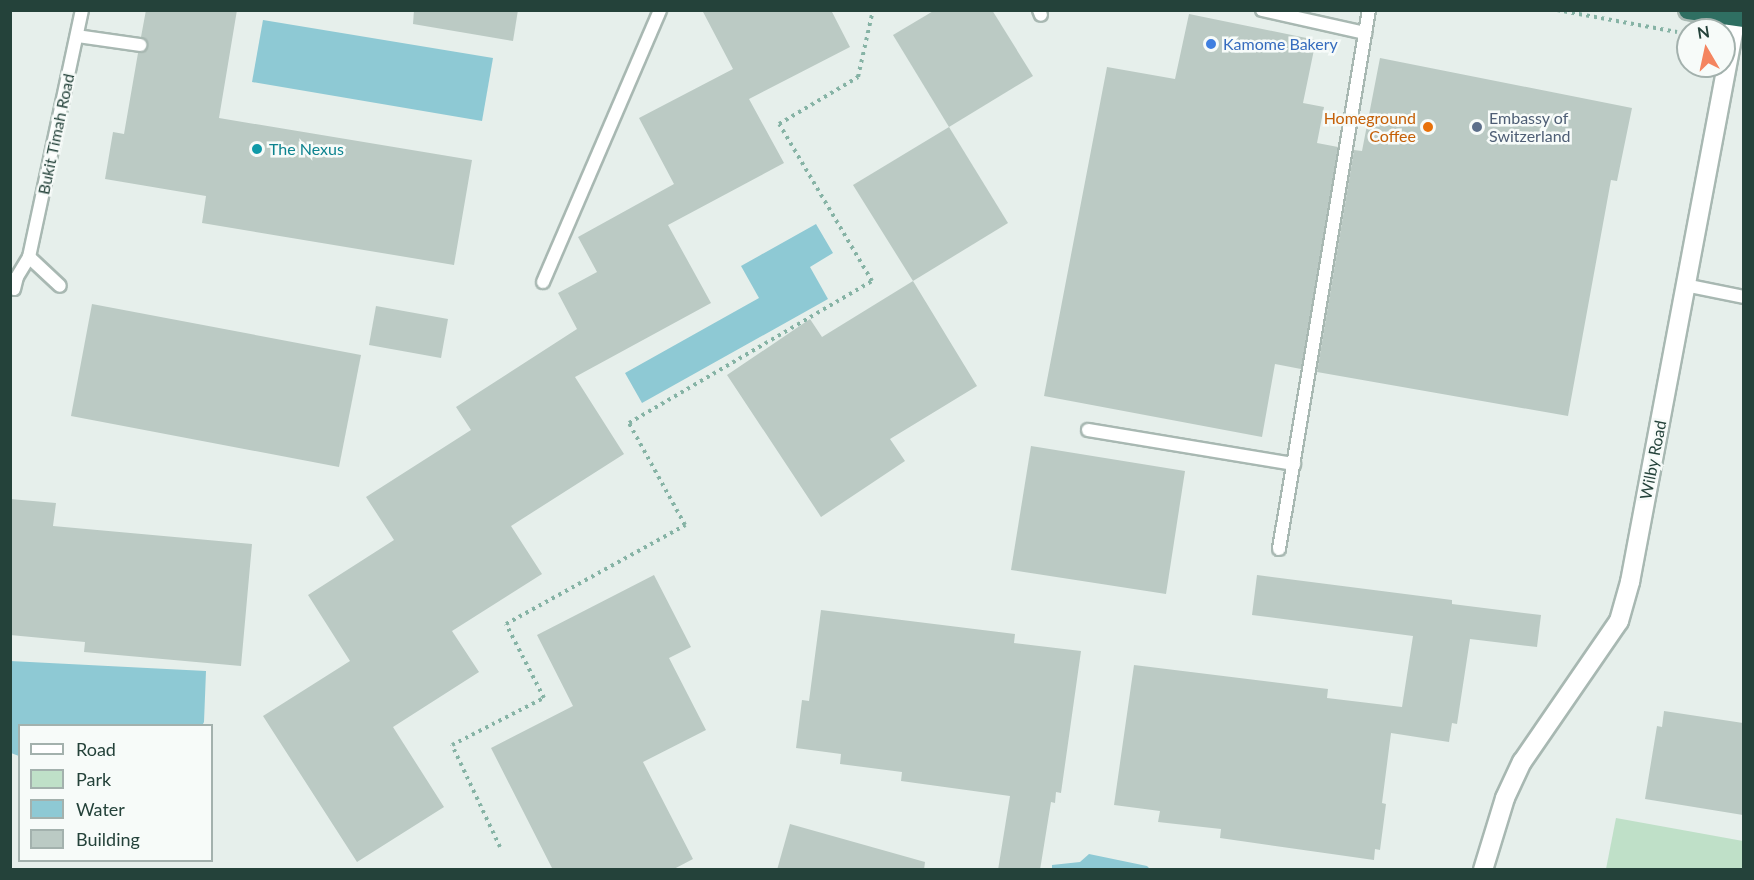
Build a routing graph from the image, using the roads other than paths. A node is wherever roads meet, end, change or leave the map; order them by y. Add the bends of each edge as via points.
1 (82, 10) edge
2 (660, 10) edge
3 (1262, 10) edge
4 (1369, 10) edge
5 (1688, 10) edge
6 (1740, 17) edge
7 (1365, 33) junction
8 (77, 36) junction
9 (140, 45) dead end
10 (29, 257) junction
11 (543, 282) dead end
12 (1685, 285) junction
13 (60, 286) dead end
14 (15, 289) dead end
15 (1743, 297) edge
16 (1088, 430) dead end
17 (1294, 464) junction
18 (1280, 549) dead end
19 (1483, 870) edge

1 - 8 lane, Bukit Timah Road
2 - 11 lane
3 - 7 lane
4 - 7 lane
5 - 6 highway
6 - 12 street, Wilby Road
7 - 17 lane
8 - 9 lane
8 - 10 lane, Bukit Timah Road
10 - 13 lane
10 - 14 lane, Bukit Timah Road
12 - 15 lane
12 - 19 street, Wilby Road via 1630,582 1618,621 1522,762 1505,798
16 - 17 lane
17 - 18 lane

